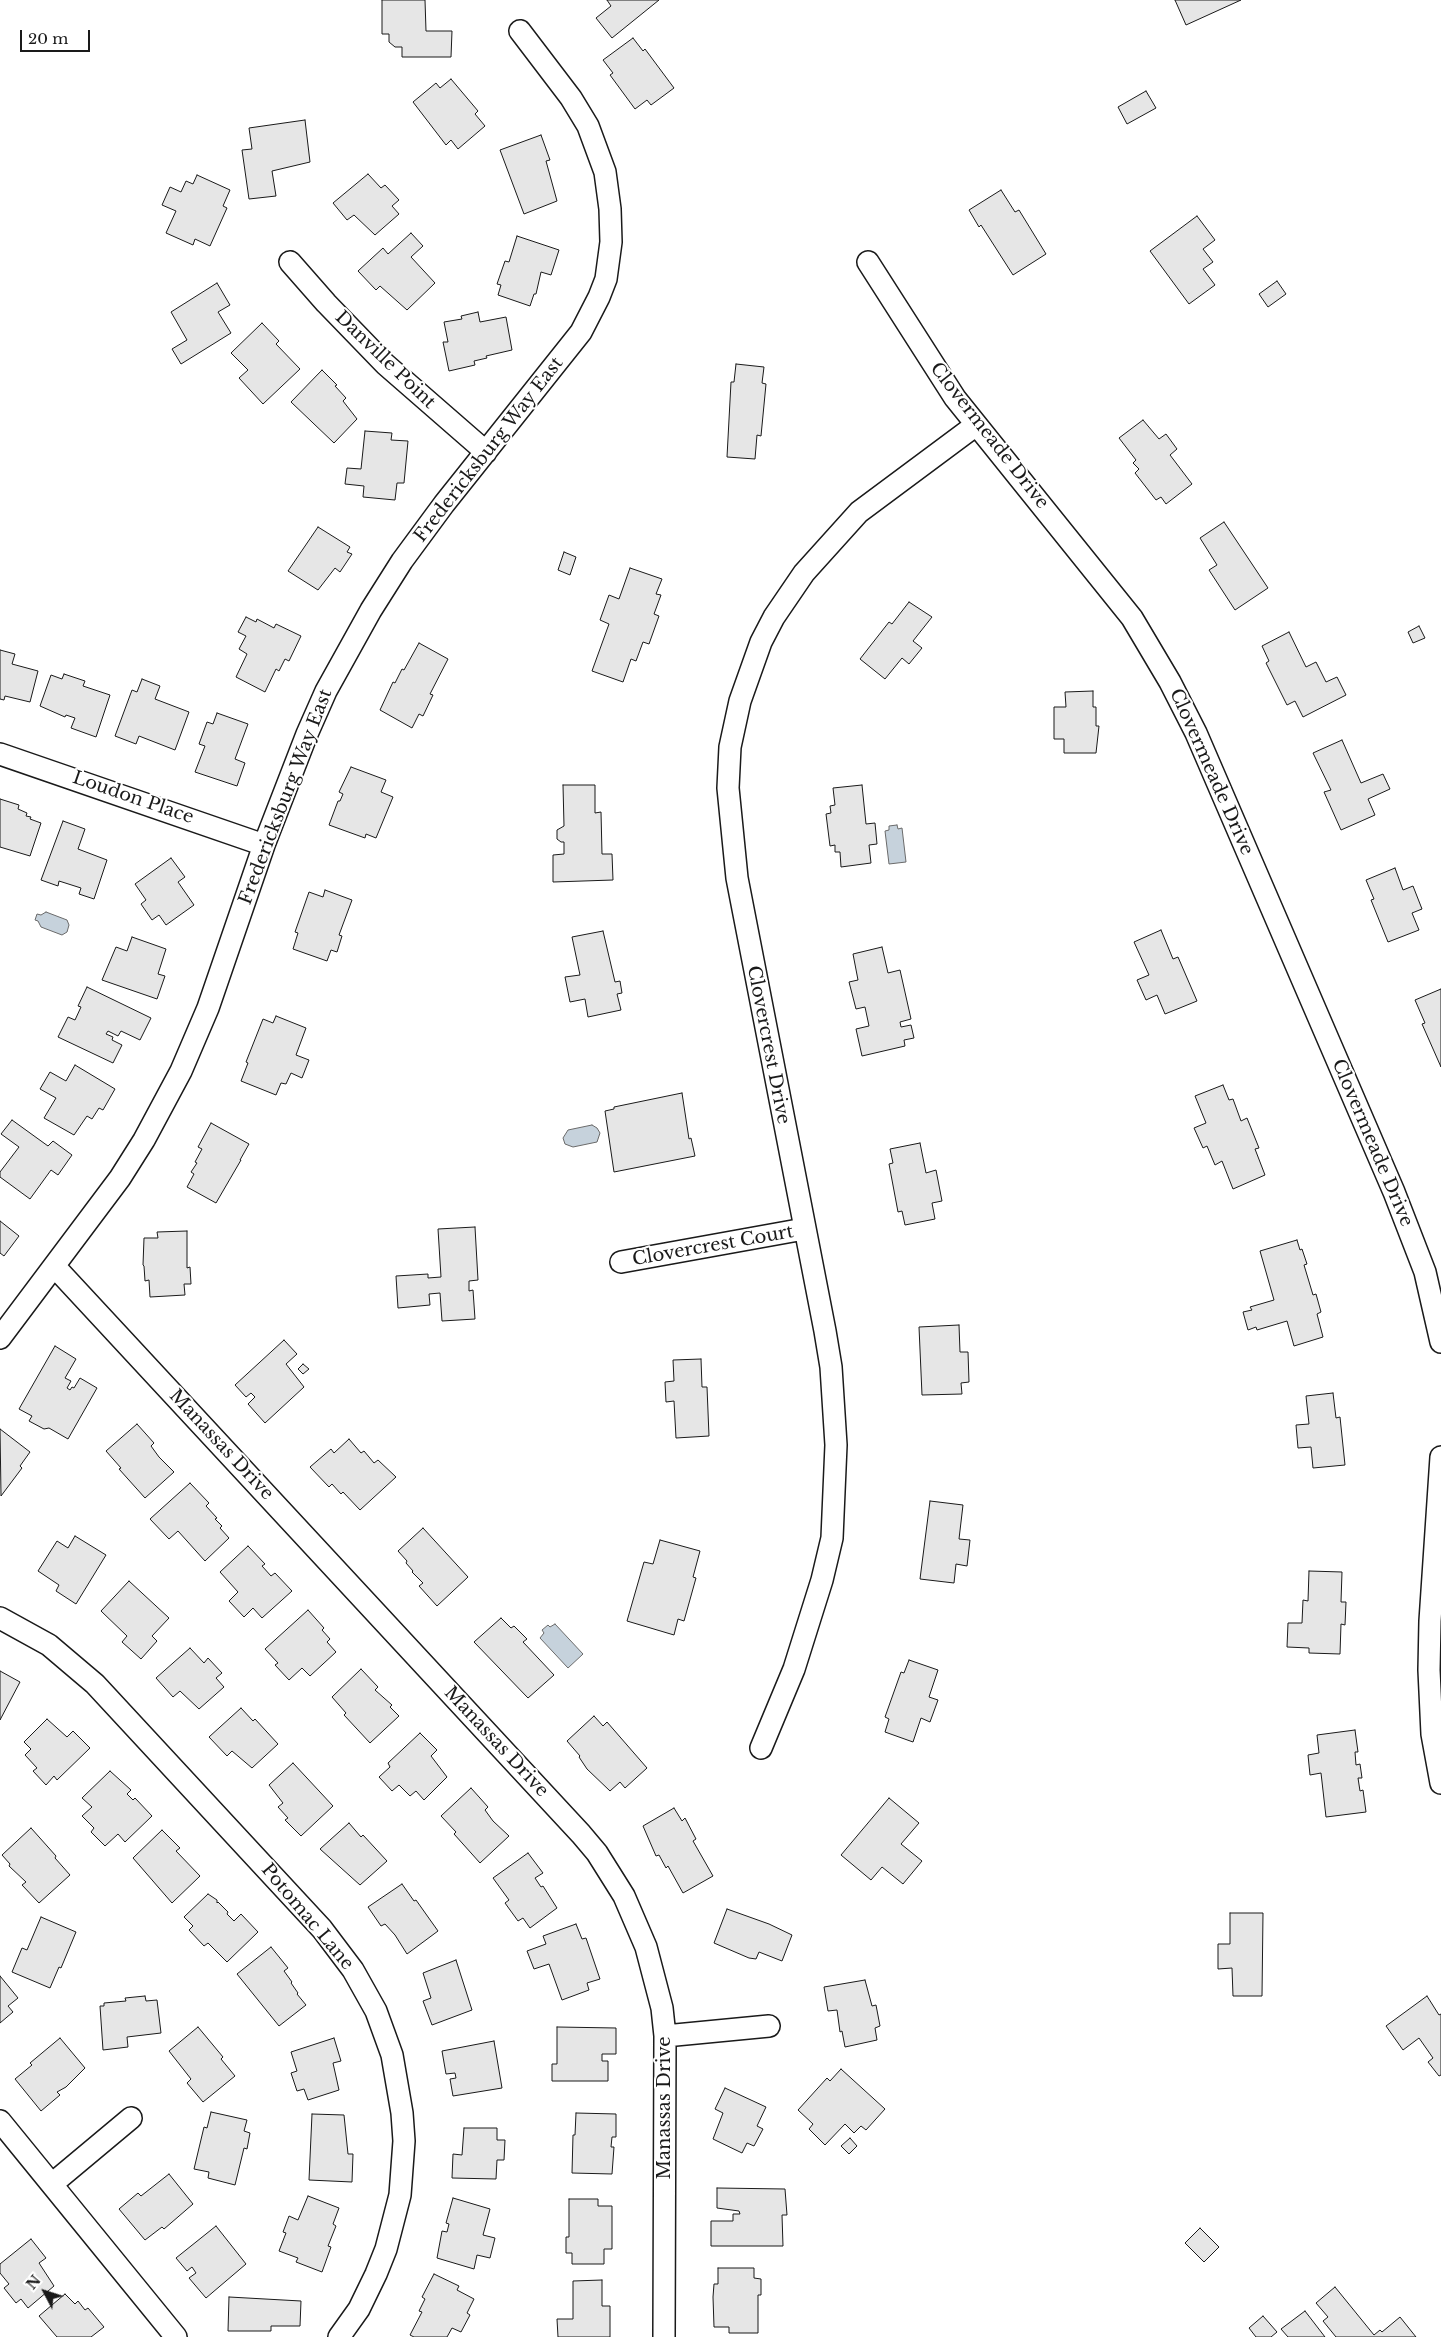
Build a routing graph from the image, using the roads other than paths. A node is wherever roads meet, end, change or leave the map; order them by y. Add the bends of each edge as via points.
1 (520, 31) dead end
2 (290, 262) dead end
3 (868, 262) dead end
4 (976, 425) junction
5 (486, 452) junction
6 (0, 754) edge
7 (264, 845) junction
8 (804, 1229) junction
9 (621, 1262) dead end
10 (55, 1266) junction
11 (0, 1338) edge
12 (1441, 1342) edge
13 (1441, 1457) edge
14 (0, 1618) edge
15 (761, 1748) dead end
16 (1441, 1783) edge
17 (769, 2026) dead end
18 (666, 2036) junction
19 (131, 2118) dead end
20 (0, 2121) edge
21 (52, 2184) junction
22 (176, 2337) edge
23 (339, 2337) edge
24 (664, 2337) edge

1 - 5 street, Fredericksburg Way East via 571,98 595,140 608,189 611,242 602,289 581,332
2 - 5 street, Danville Point via 385,364
3 - 4 street, Clovermeade Drive via 936,370
4 - 8 street, Clovercrest Drive via 859,512 804,572 761,642 740,701 730,746 728,788 737,878
4 - 12 street, Clovermeade Drive via 1132,618 1196,733 1394,1192 1427,1279
5 - 7 street, Fredericksburg Way East via 420,536 371,610 316,713
6 - 7 street, Loudon Place
7 - 10 street, Fredericksburg Way East via 208,1008 181,1071 120,1178
8 - 9 street, Clovercrest Court
8 - 15 street, Clovercrest Drive via 832,1377 836,1445 833,1521 813,1615
10 - 11 street, Fredericksburg Way East
10 - 18 street, Manassas Drive via 597,1853 624,1896 646,1947
13 - 16 street via 1429,1670 1432,1734
14 - 23 street, Potomac Lane via 49,1646 96,1684 322,1928 353,1970 376,2012 398,2082 403,2166 398,2204 386,2249 359,2309
17 - 18 street
18 - 24 street, Manassas Drive
19 - 21 street
20 - 21 street
21 - 22 street

